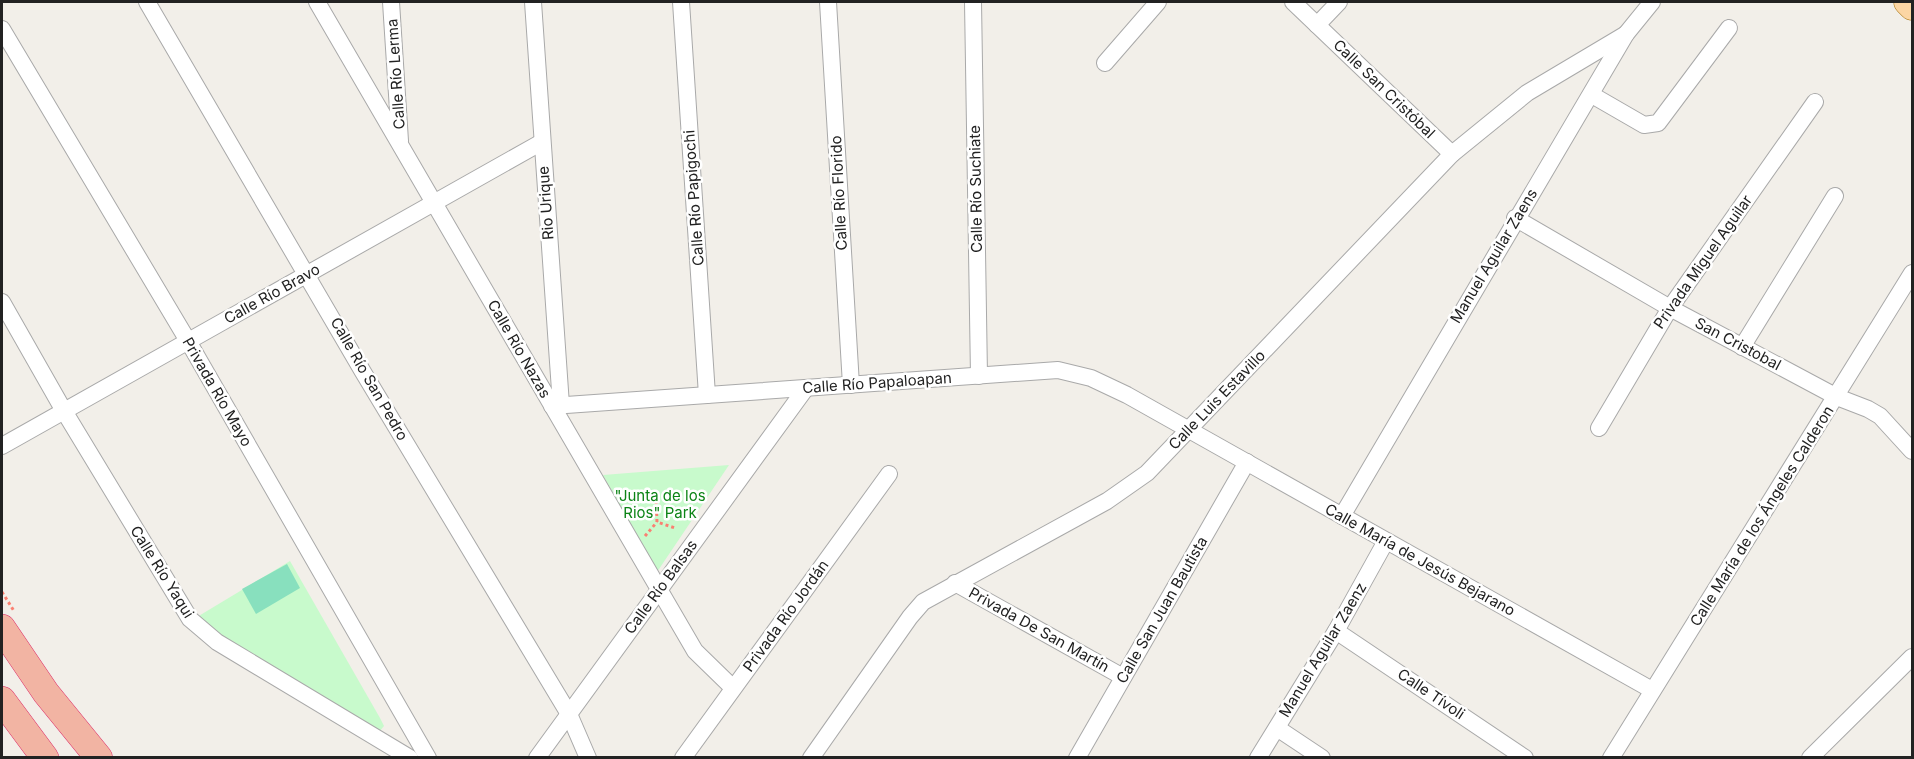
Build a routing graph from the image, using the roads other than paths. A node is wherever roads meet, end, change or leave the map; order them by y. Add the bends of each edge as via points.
1 (147, 2) edge
2 (316, 2) edge
3 (391, 2) edge
4 (533, 2) edge
5 (681, 2) edge
6 (828, 2) edge
7 (973, 2) edge
8 (1158, 2) edge
9 (1293, 2) edge
10 (1339, 2) edge
11 (1652, 2) edge
12 (1907, 2) edge
13 (1912, 7) edge
14 (1317, 25) junction
15 (1729, 28) dead end
16 (2, 29) edge
17 (1626, 34) junction
18 (1105, 63) dead end
19 (1592, 95) junction
20 (1815, 102) dead end
21 (542, 142) junction
22 (400, 146) junction
23 (1452, 154) junction
24 (1835, 196) dead end
25 (434, 202) junction
26 (1515, 218) junction
27 (1912, 273) edge
28 (308, 274) junction
29 (2, 302) edge
30 (1670, 308) junction
31 (188, 341) junction
32 (1742, 346) junction
33 (979, 376) junction
34 (851, 385) junction
35 (806, 388) junction
36 (706, 395) junction
37 (1837, 397) junction
38 (556, 406) junction
39 (64, 411) junction
40 (1599, 428) dead end
41 (1188, 430) junction
42 (2, 446) edge
43 (1912, 450) edge
44 (1247, 462) junction
45 (889, 474) dead end
46 (1342, 516) junction
47 (1386, 541) junction
48 (955, 583) junction
49 (658, 591) junction
50 (2, 628) edge
51 (1336, 631) junction
52 (1912, 657) edge
53 (1123, 677) junction
54 (733, 688) junction
55 (1652, 690) junction
56 (2, 700) edge
57 (568, 714) junction
58 (1277, 728) junction
59 (1080, 756) edge
60 (45, 758) edge
61 (99, 758) edge
62 (410, 758) edge
63 (428, 758) edge
64 (537, 758) edge
65 (588, 758) edge
66 (683, 758) edge
67 (811, 758) edge
68 (1258, 758) edge
69 (1322, 758) edge
70 (1525, 758) edge
71 (1611, 758) edge
72 (1810, 758) edge

1 - 28 street, Calle Río San Pedro
2 - 22 street, Calle Río Nazas
3 - 22 street, Calle Río Lerma
4 - 21 street, Rio Urique
5 - 36 street, Calle Río Papigochi
6 - 34 street, Calle Río Florido
7 - 33 street, Calle Río Suchiate
8 - 18 street
9 - 14 street, Calle San Cristóbal
10 - 14 street
11 - 17 street, Manuel Aguilar Zaens
12 - 13 main road
14 - 23 street, Calle San Cristóbal
15 - 19 street via 1658,123 1644,125
16 - 31 street, Privada Río Mayo
17 - 19 street, Manuel Aguilar Zaens
17 - 23 street, Calle Luis Estavillo via 1527,93
19 - 26 street, Manuel Aguilar Zaens
20 - 30 street, Privada Miguel Aguilar
21 - 25 street, Calle Río Bravo
21 - 38 street, Rio Urique
22 - 25 street, Calle Río Nazas
23 - 41 street, Calle Luis Estavillo
24 - 32 street
25 - 28 street, Calle Río Bravo
25 - 38 street, Calle Río Nazas
26 - 30 street, San Cristobal
26 - 46 street, Manuel Aguilar Zaens
27 - 37 street, Calle María de los Ángeles Calderon
28 - 31 street, Calle Río Bravo
28 - 57 street, Calle Río San Pedro
29 - 39 street, Calle Río Yaqui
30 - 32 street, San Cristobal
30 - 40 street, Privada Miguel Aguilar
31 - 39 street, Calle Río Bravo
31 - 63 street, Privada Río Mayo
32 - 37 street, San Cristobal
33 - 34 street, Calle Río Papaloapan
33 - 41 street, Calle Río Papaloapan via 1075,372 1127,395
34 - 35 street, Calle Río Papaloapan
35 - 36 street, Calle Río Papaloapan
35 - 49 street, Calle Río Balsas
36 - 38 street, Calle Río Papaloapan
37 - 43 street, San Cristobal via 1880,416
37 - 55 street, Calle María de los Ángeles Calderon
38 - 49 street, Calle Río Nazas
39 - 42 street, Calle Río Bravo
39 - 62 street, Calle Río Yaqui via 198,628
41 - 44 street, Calle María de Jesús Bejarano
41 - 48 street, Calle Luis Estavillo via 1131,485
44 - 46 street, Calle María de Jesús Bejarano
44 - 53 street, Calle San Juan Bautista
45 - 54 street, Privada Río Jordán
46 - 47 street, Calle María de Jesús Bejarano
47 - 51 street, Manuel Aguilar Zaenz
47 - 55 street, Calle María de Jesús Bejarano
48 - 53 street, Privada De San Martín
48 - 67 street, Calle Luis Estavillo via 915,610
49 - 54 street, Calle Río Nazas via 695,651
49 - 57 street, Calle Río Balsas
50 - 61 highway via 46,693
51 - 58 street, Manuel Aguilar Zaenz
51 - 70 street, Calle Tívoli
52 - 72 street
53 - 59 street, Calle San Juan Bautista
54 - 66 street, Privada Río Jordán
55 - 71 street, Calle María de los Ángeles Calderon
56 - 60 highway
57 - 64 street, Calle Río Balsas
57 - 65 street, Calle Río San Pedro
58 - 68 street, Manuel Aguilar Zaenz
58 - 69 street

